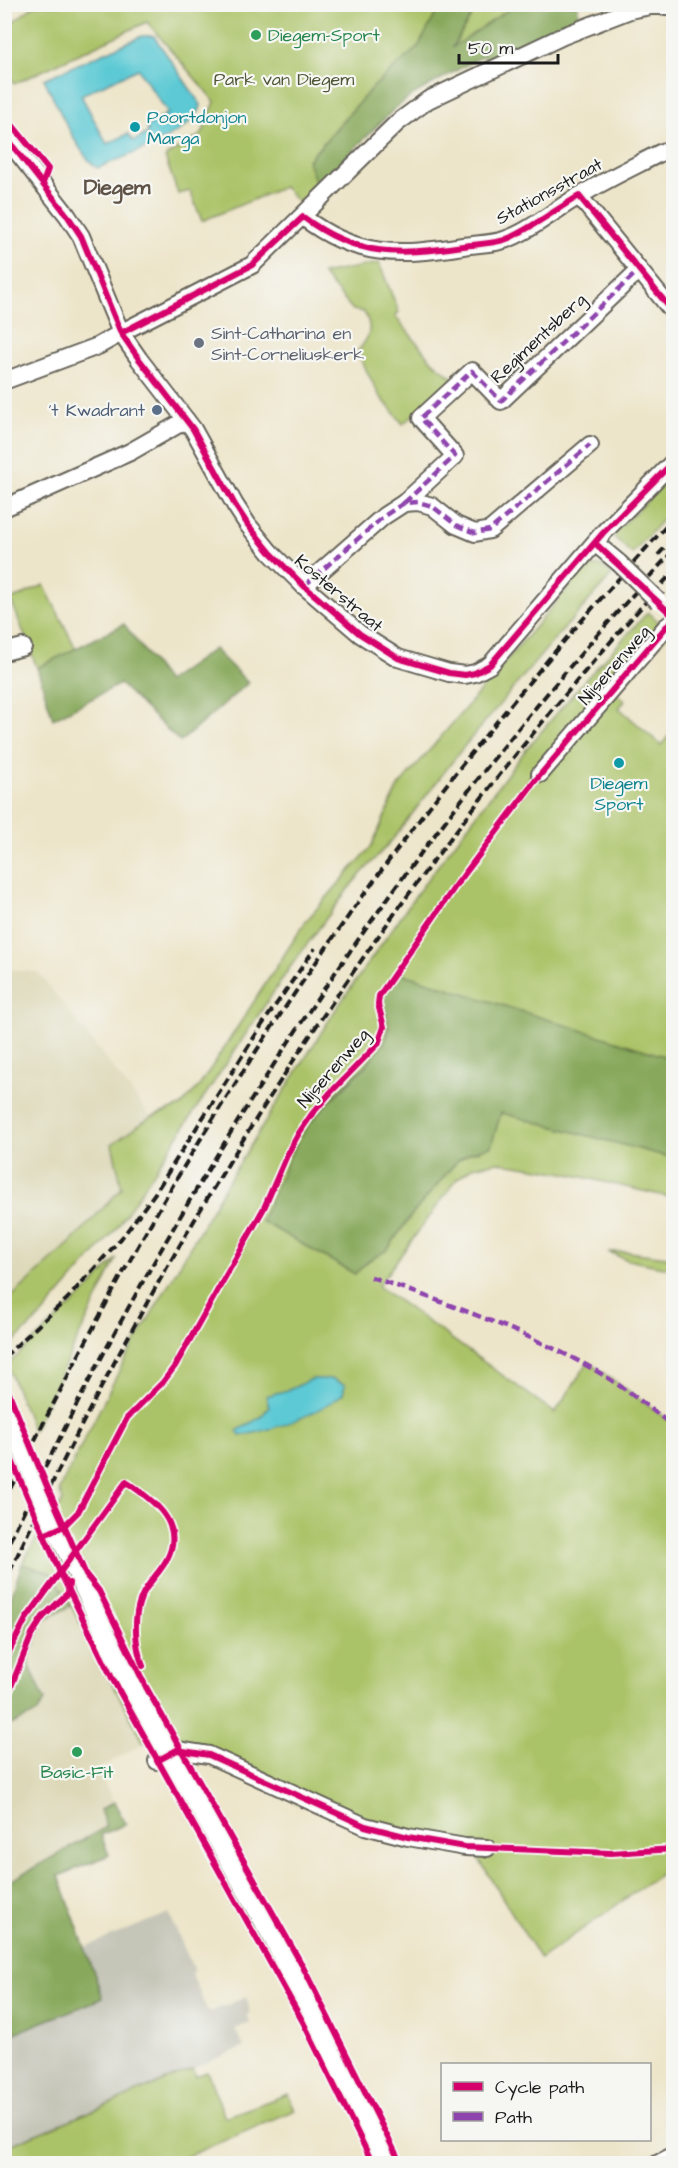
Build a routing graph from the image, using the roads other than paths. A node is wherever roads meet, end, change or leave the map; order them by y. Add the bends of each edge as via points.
1 (674, 6) edge
2 (632, 7) edge
3 (4, 135) edge
4 (674, 148) edge
5 (579, 196) junction
6 (303, 217) junction
7 (639, 270) junction
8 (674, 313) edge
9 (121, 333) junction
10 (4, 381) edge
11 (186, 420) junction
12 (590, 445) dead end
13 (674, 461) edge
14 (404, 503) junction
15 (4, 508) edge
16 (595, 543) junction
17 (304, 586) junction
18 (674, 617) edge
19 (674, 621) edge
20 (23, 647) dead end
21 (4, 652) edge
22 (540, 774) dead end
23 (10, 1416) edge
24 (163, 1757) junction
25 (487, 1848) dead end
26 (674, 2155) edge
27 (387, 2163) edge
28 (657, 2163) edge

1 - 2 street
2 - 6 street via 428,100 397,123
3 - 9 street, Kosterstraat via 81,236
4 - 5 street, Stationsstraat
5 - 6 street, Stationsstraat via 504,240 402,253 382,252 343,241
5 - 7 street
6 - 9 street via 252,265
7 - 8 street
7 - 14 street, Regimentsberg via 501,401 472,371 421,418 455,456
9 - 10 street via 98,346
9 - 11 street, Kosterstraat
11 - 15 street via 130,452
11 - 17 street, Kosterstraat via 248,525
12 - 14 street via 490,530 475,533 456,525 432,506
13 - 16 street
14 - 17 street, Regimentsberg
16 - 17 street, Kosterstraat via 490,665 475,674 449,673 398,658 360,634
16 - 18 street, bridge
19 - 22 street, Nijserenweg
20 - 21 street
23 - 24 main road, bridge via 49,1511
24 - 25 street via 177,1750 209,1755 365,1827
24 - 27 main road via 273,1936
26 - 28 street

